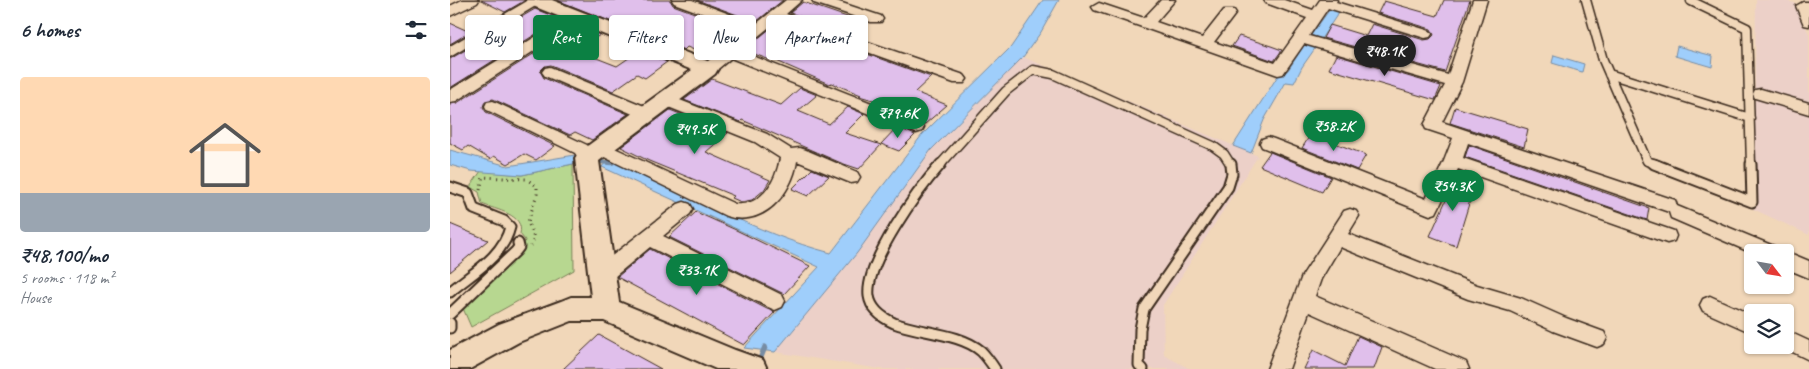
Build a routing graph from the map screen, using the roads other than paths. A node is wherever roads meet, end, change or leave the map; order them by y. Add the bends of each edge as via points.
1 (472, 0) edge
2 (536, 0) edge
3 (679, 0) edge
4 (796, 0) edge
5 (819, 0) edge
6 (1168, 0) edge
7 (1271, 0) edge
8 (1480, 0) edge
9 (1586, 0) edge
10 (1690, 0) edge
11 (1328, 2) edge
12 (1809, 6) edge
13 (1099, 7) dead end
14 (450, 12) edge
15 (1229, 13) dead end
16 (572, 15) edge
17 (776, 15) edge
18 (1316, 16) junction
19 (876, 19) dead end
20 (1809, 22) edge
21 (766, 23) edge
22 (1147, 24) junction
23 (599, 26) edge
24 (757, 30) joint
25 (1425, 34) dead end
26 (1302, 38) junction
27 (1205, 44) junction
28 (533, 45) edge
29 (868, 48) edge
30 (450, 52) edge
31 (719, 60) edge
32 (749, 60) edge
33 (708, 69) junction
34 (550, 72) dead end
35 (1610, 74) junction
36 (959, 80) dead end
37 (1454, 82) junction
38 (1761, 94) dead end
39 (450, 97) edge
40 (667, 100) junction
41 (493, 106) dead end
42 (1809, 109) edge
43 (648, 114) junction
44 (1750, 118) junction
45 (916, 128) dead end
46 (1462, 135) junction
47 (1268, 143) dead end
48 (593, 153) junction
49 (789, 156) junction
50 (1453, 160) junction
51 (851, 178) dead end
52 (450, 187) edge
53 (684, 209) dead end
54 (1350, 216) dead end
55 (1667, 236) dead end
56 (650, 238) junction
57 (1337, 238) junction
58 (518, 243) dead end
59 (1751, 244) edge
60 (1794, 263) edge
61 (1809, 270) edge
62 (601, 276) junction
63 (450, 292) edge
64 (1303, 300) junction
65 (775, 301) dead end
66 (1710, 305) dead end
67 (606, 309) junction
68 (450, 314) edge
69 (1744, 320) edge
70 (450, 323) edge
71 (450, 328) edge
72 (1597, 338) dead end
73 (1794, 344) edge
74 (1809, 350) edge
75 (450, 365) edge
76 (739, 367) edge
77 (996, 369) edge
78 (1143, 369) edge
79 (1278, 369) edge
80 (1458, 369) edge

1 - 14 street
2 - 16 street
2 - 30 street
3 - 24 street
4 - 17 street
5 - 19 street
6 - 22 street
7 - 18 street
8 - 37 street
9 - 35 lane
10 - 44 lane via 1748,28
11 - 18 street
11 - 25 street
12 - 20 street via 1803,6
13 - 22 street
15 - 27 street
18 - 26 street
21 - 24 street
22 - 27 street
23 - 33 street
26 - 27 street via 1278,70
26 - 37 street
28 - 39 street
29 - 36 street
31 - 33 street
32 - 45 street
33 - 40 street
34 - 43 street
35 - 44 lane
35 - 44 lane via 1647,161 1752,202
37 - 46 street via 1432,124
38 - 42 street
40 - 43 street
40 - 49 street via 761,138
41 - 48 street
43 - 48 street
46 - 50 street
46 - 59 street via 1673,209
47 - 50 street via 1430,208
48 - 49 street via 698,193 742,214 755,210 780,187
48 - 62 street
49 - 51 street via 800,154
50 - 55 street
52 - 63 lane via 468,193 474,209 504,221 510,227 502,248
53 - 56 street
54 - 57 street
56 - 62 street
56 - 65 street
57 - 64 street via 1312,276
57 - 72 street
58 - 68 lane via 516,251
60 - 61 street
62 - 67 street
64 - 79 street
64 - 80 street
66 - 69 street
67 - 75 street via 570,309 509,333
67 - 76 street
70 - 71 lane
73 - 74 street
77 - 78 lane via 977,348 909,328 881,314 873,308 870,281 891,230 916,193 1017,81 1033,70 1053,74 1213,146 1232,163 1234,171 1228,187 1144,308 1139,352 1139,364

